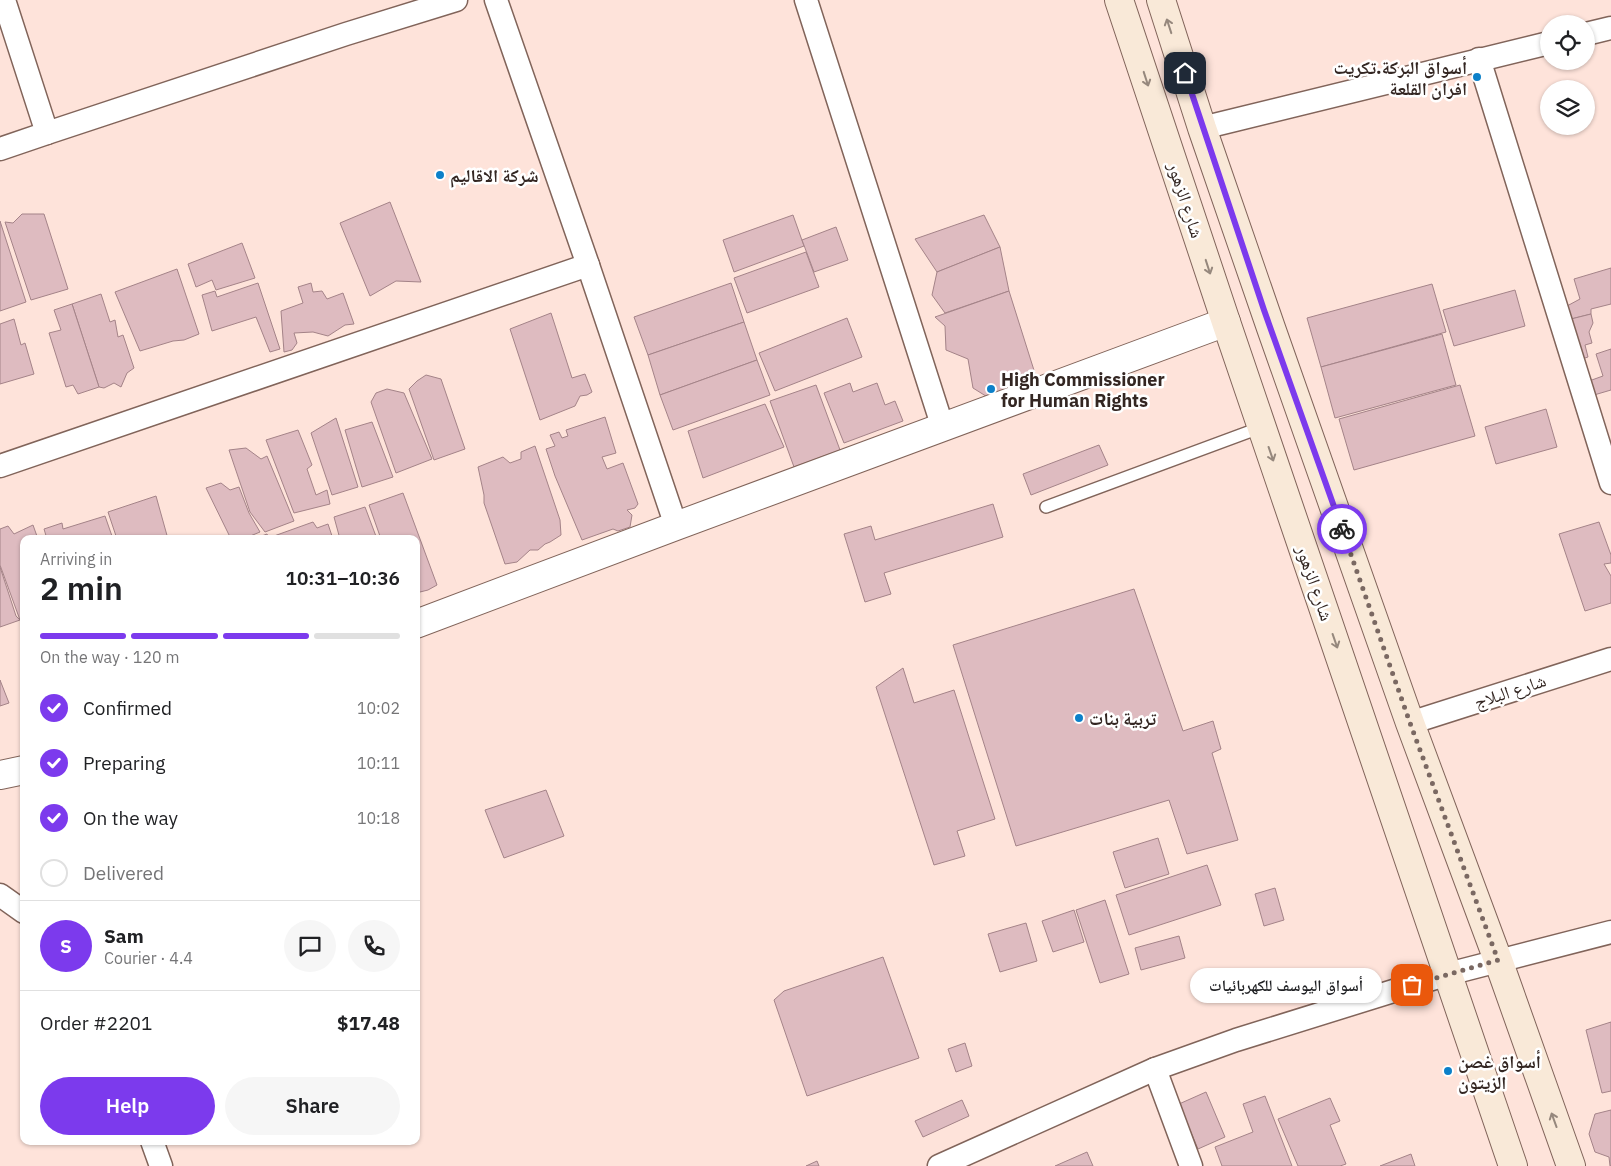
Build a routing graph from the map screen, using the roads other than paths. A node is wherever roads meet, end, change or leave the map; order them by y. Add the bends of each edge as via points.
1 (4, 0) edge
2 (456, 0) edge
3 (496, 0) edge
4 (806, 0) edge
5 (1119, 0) edge
6 (1161, 0) edge
7 (1611, 28) edge
8 (1595, 32) edge
9 (1540, 44) edge
10 (1479, 59) junction
11 (1202, 128) junction
12 (47, 133) junction
13 (0, 149) edge
14 (588, 265) junction
15 (1226, 322) junction
16 (1262, 427) junction
17 (943, 428) junction
18 (0, 466) edge
19 (1611, 482) edge
20 (1046, 507) dead end
21 (676, 526) junction
22 (420, 622) edge
23 (1611, 659) edge
24 (1410, 723) junction
25 (20, 771) edge
26 (0, 775) edge
27 (0, 895) edge
28 (20, 909) edge
29 (1611, 932) edge
30 (1498, 960) junction
31 (1448, 974) junction
32 (1155, 1069) junction
33 (153, 1145) edge
34 (161, 1166) edge
35 (939, 1166) edge
36 (1192, 1166) edge
37 (1513, 1166) edge
38 (1571, 1166) edge

1 - 12 street
2 - 12 street
3 - 14 street
4 - 17 street
5 -> 15 main road, شارع الزهور
11 -> 6 main road
7 - 8 street
9 - 10 street
10 - 11 street
10 - 19 street
11 - 24 main road
12 - 13 street
14 - 18 street
14 - 21 street
15 - 16 main road, شارع الزهور
15 - 17 street
16 - 20 lane
16 -> 31 main road, شارع الزهور
17 - 21 street
21 - 22 street
23 - 24 street, شارع البلاج
24 - 30 main road
25 - 26 street
27 - 28 street
29 - 30 street
30 - 31 street
38 -> 30 main road
31 - 32 street via 1236,1040
31 - 37 main road, شارع الزهور
32 - 35 street
32 - 36 street
33 - 34 street

